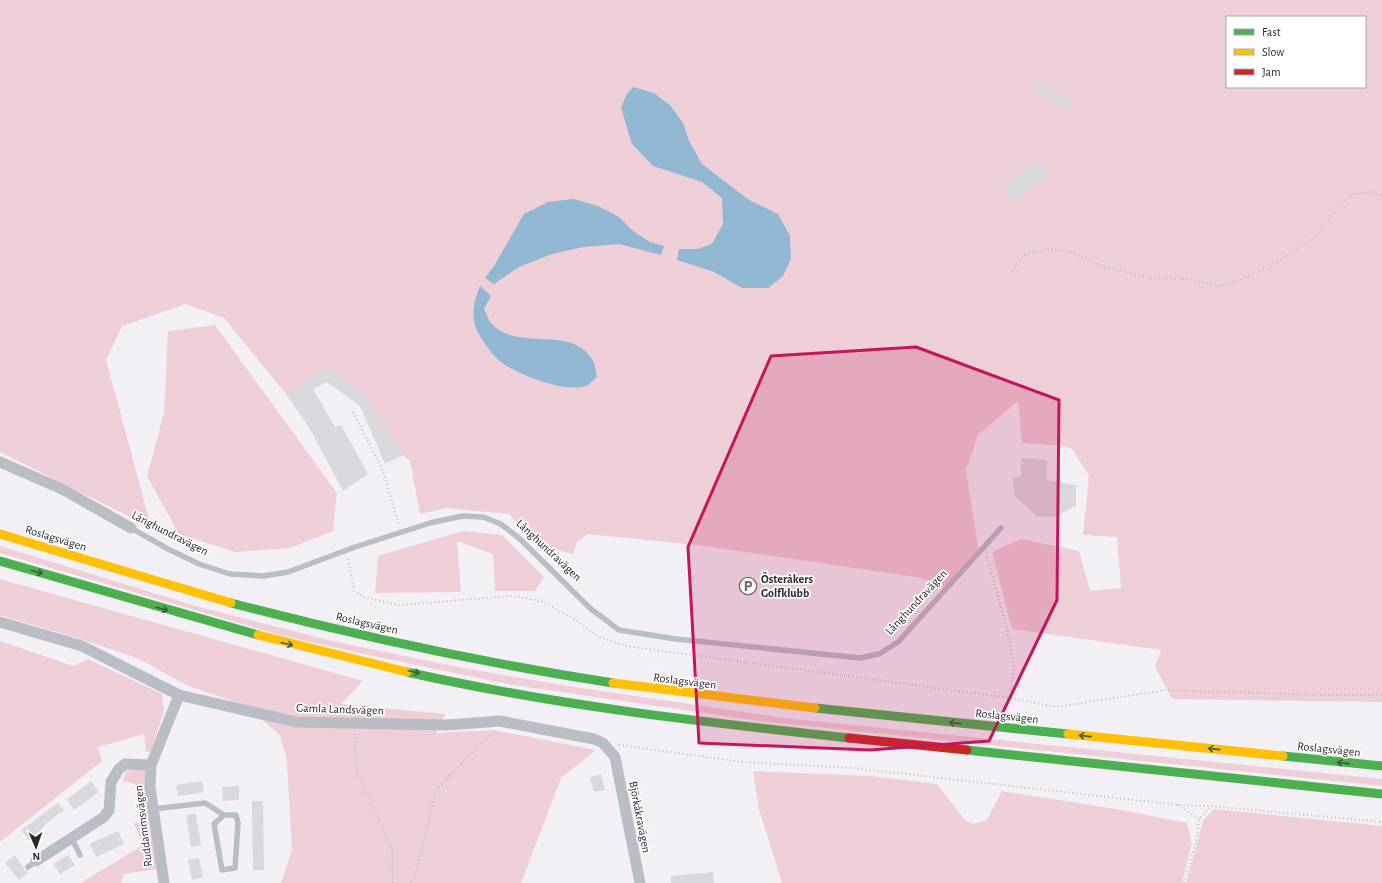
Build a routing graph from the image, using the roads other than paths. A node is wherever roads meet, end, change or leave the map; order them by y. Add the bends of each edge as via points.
1 (0, 462) edge
2 (131, 528) joint
3 (1000, 528) dead end
4 (0, 534) edge
5 (0, 561) edge
6 (0, 622) edge
7 (179, 695) junction
8 (612, 753) joint
9 (151, 765) junction
10 (1382, 766) edge
11 (1382, 794) edge
12 (153, 809) junction
13 (224, 815) junction
14 (72, 839) junction
15 (80, 855) dead end
16 (32, 864) dead end
17 (164, 883) edge
18 (640, 883) edge

1 - 2 street, Långhundravägen via 62,489
2 - 3 lane, Långhundravägen via 199,564 230,574 263,576 288,572 355,546 401,532 462,516 483,517 501,524 544,561 591,608 619,630 676,639 860,658 879,654 898,642
10 -> 4 main road, Roslagsvägen via 842,712 645,688 548,672 359,634 274,613 190,591
5 -> 11 main road via 274,640 471,684 579,703 794,732
6 - 7 street, Gamla Landsvägen via 82,646
7 - 8 street, Gamla Landsvägen via 296,722 447,725 500,721 594,739 603,743
7 - 9 street, Ruddammsvägen
8 - 18 street, Björkåkravägen
9 - 12 street, Ruddammsvägen
9 - 14 street via 125,764 119,769 111,782 109,810 104,817
12 - 13 lane via 205,803
12 - 17 street, Ruddammsvägen
13 - 13 lane via 236,815 238,823 235,868 222,870 214,824
14 - 15 lane
14 - 16 street

